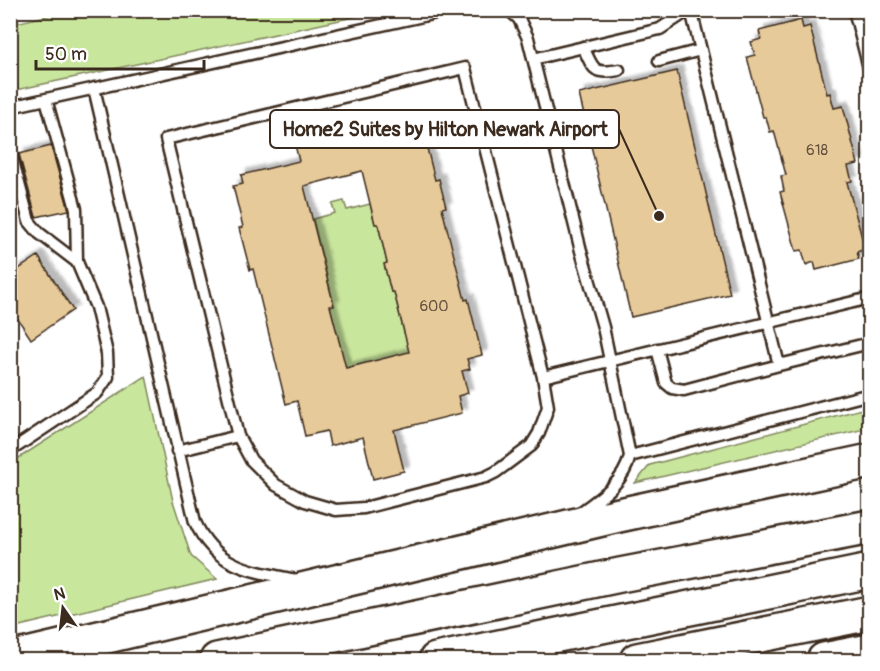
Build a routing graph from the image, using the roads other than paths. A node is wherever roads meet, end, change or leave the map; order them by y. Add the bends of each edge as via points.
1 (450, 10) edge
2 (508, 10) edge
3 (690, 10) edge
4 (854, 10) edge
5 (583, 47) junction
6 (701, 50) junction
7 (533, 59) junction
8 (659, 61) dead end
9 (619, 70) dead end
10 (870, 72) edge
11 (94, 88) junction
12 (46, 99) junction
13 (10, 107) edge
14 (10, 150) edge
15 (77, 262) junction
16 (870, 298) edge
17 (768, 322) junction
18 (870, 343) edge
19 (657, 349) junction
20 (610, 360) junction
21 (779, 365) junction
22 (543, 377) junction
23 (870, 394) edge
24 (238, 436) junction
25 (10, 450) edge
26 (177, 451) junction
27 (630, 456) junction
28 (869, 461) edge
29 (870, 527) edge
30 (557, 530) junction
31 (811, 538) junction
32 (870, 571) edge
33 (320, 585) junction
34 (870, 613) edge
35 (870, 651) edge
36 (10, 658) edge
37 (217, 660) edge
38 (320, 660) edge
39 (435, 660) edge
40 (637, 660) edge
41 (824, 660) edge

1 - 11 lane
2 - 7 lane via 519,19
3 - 5 lane via 660,29
3 - 6 lane
4 - 10 lane
5 - 7 lane
5 - 9 lane via 594,69 602,73
6 - 8 lane
6 - 17 lane
7 - 20 lane
11 - 12 lane
11 - 26 lane
12 - 13 lane
12 - 15 lane via 76,209
14 - 15 lane via 29,221
15 - 25 lane via 96,307 107,353 108,377 98,393
16 - 17 lane
17 - 19 lane
17 - 21 lane
18 - 21 lane
19 - 20 lane
19 - 21 lane via 666,383 675,390
20 - 22 lane
20 - 27 lane
22 - 24 lane via 548,407 539,433 518,457 486,477 364,508 336,510 305,501 276,484 251,460
22 - 24 lane via 465,68 166,139
23 - 27 lane
24 - 26 lane
26 - 33 lane via 195,522 208,545 244,569
27 - 30 lane via 620,479
28 - 30 highway
29 - 31 highway
30 - 33 highway
31 - 37 highway
31 - 38 highway via 703,578
32 - 39 highway
33 - 36 highway
34 - 40 highway
35 - 41 highway

